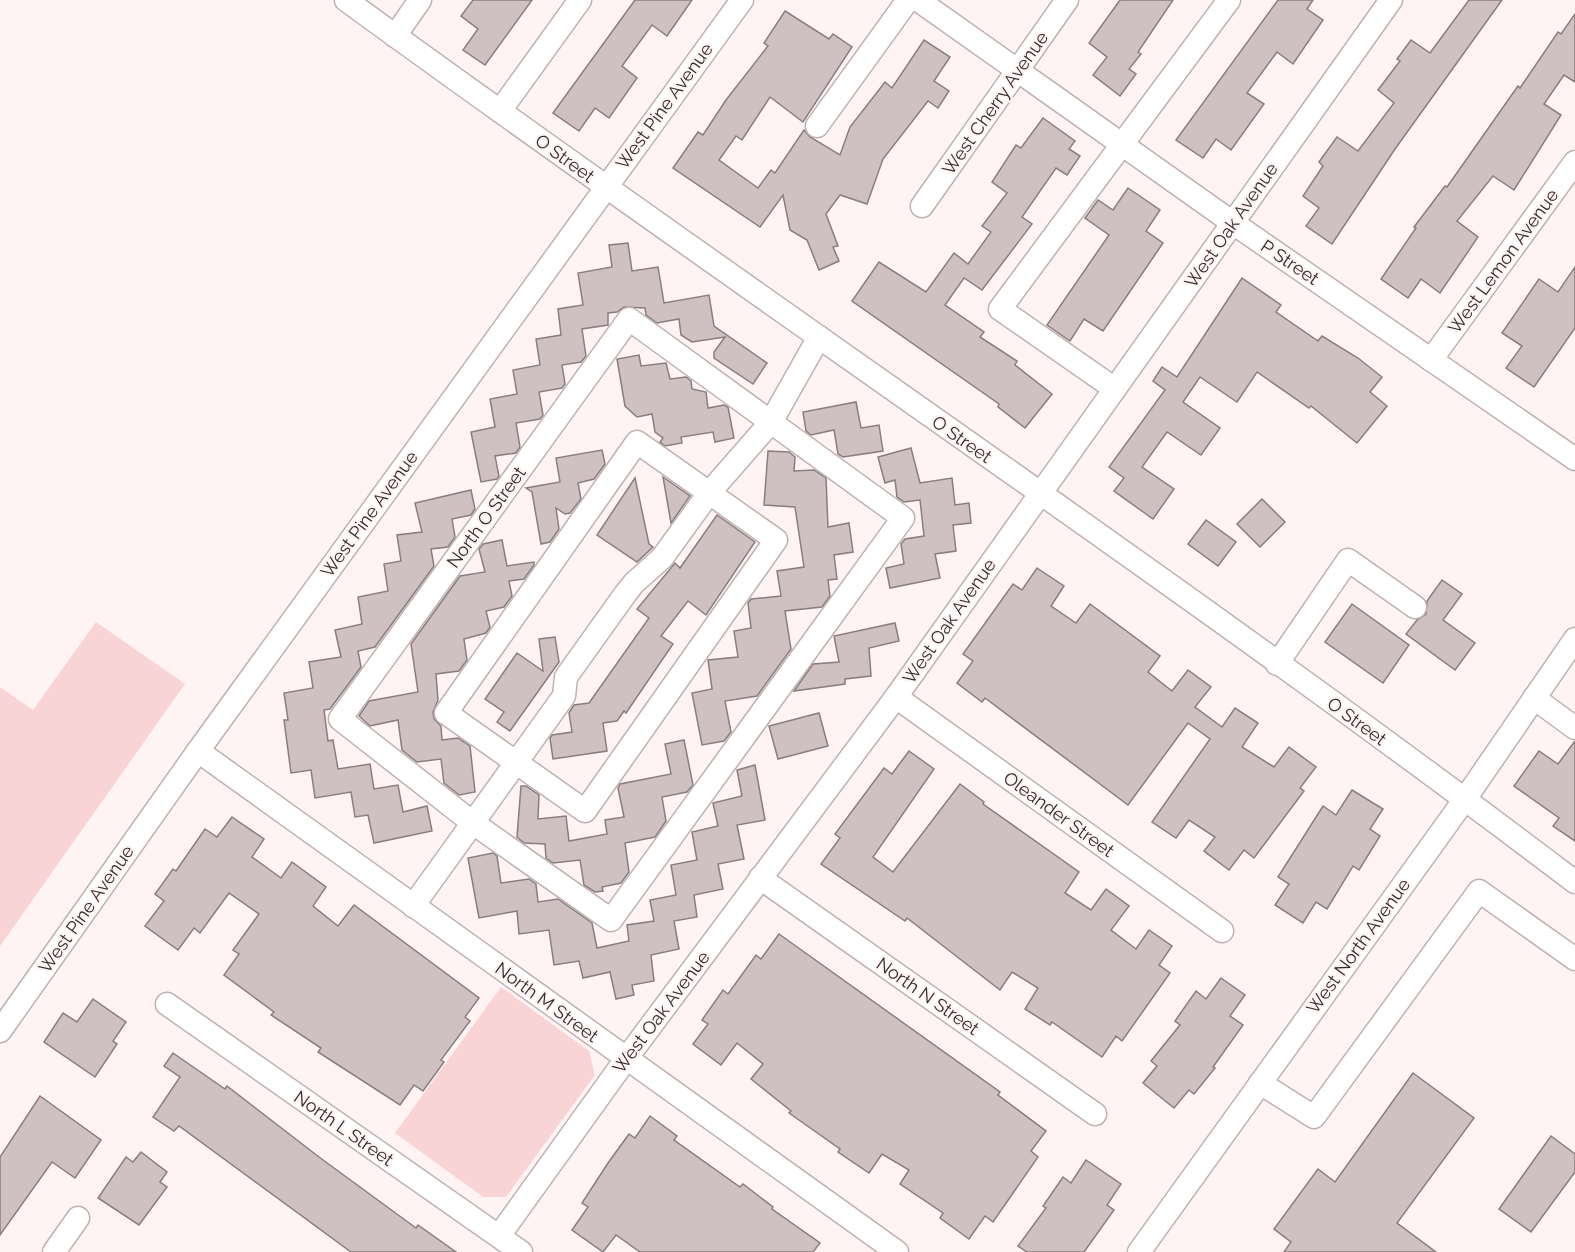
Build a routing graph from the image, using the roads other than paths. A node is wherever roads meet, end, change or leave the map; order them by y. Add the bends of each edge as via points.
1 (346, 0) edge
2 (420, 0) edge
3 (580, 0) edge
4 (742, 0) edge
5 (908, 0) edge
6 (918, 0) edge
7 (1067, 0) edge
8 (1229, 0) edge
9 (1391, 0) edge
10 (394, 36) junction
11 (1016, 71) junction
12 (500, 111) junction
13 (817, 126) dead end
14 (1124, 146) junction
15 (1575, 162) edge
16 (605, 187) junction
17 (922, 206) dead end
18 (1233, 224) junction
19 (819, 337) junction
20 (1431, 360) junction
21 (1115, 389) junction
22 (771, 422) junction
23 (1575, 459) edge
24 (709, 493) junction
25 (1041, 494) junction
26 (1415, 607) dead end
27 (1575, 639) edge
28 (1277, 664) junction
29 (896, 697) junction
30 (1534, 699) junction
31 (1575, 728) edge
32 (198, 751) junction
33 (516, 763) junction
34 (1465, 799) junction
35 (473, 823) junction
36 (760, 878) junction
37 (1575, 882) edge
38 (413, 906) junction
39 (1222, 931) dead end
40 (1575, 960) edge
41 (167, 1004) dead end
42 (0, 1031) edge
43 (626, 1059) junction
44 (1260, 1083) junction
45 (1095, 1114) dead end
46 (78, 1218) dead end
47 (499, 1236) junction
48 (54, 1252) edge
49 (521, 1252) edge
50 (897, 1252) edge
51 (1139, 1252) edge

1 - 10 street, O Street
2 - 10 street
3 - 12 street
4 - 16 street, West Pine Avenue
5 - 13 street
6 - 11 street, P Street
7 - 11 street, West Cherry Avenue
8 - 14 street
9 - 18 street, West Oak Avenue
10 - 12 street, O Street
11 - 14 street, P Street
11 - 17 street, West Cherry Avenue
12 - 16 street, O Street
14 - 18 street, P Street
14 - 21 street via 1000,309
15 - 20 street, West Lemon Avenue
16 - 19 street, O Street
16 - 32 street, West Pine Avenue
18 - 20 street, P Street
18 - 21 street, West Oak Avenue
19 - 22 street
19 - 25 street, O Street
20 - 23 street, P Street
21 - 25 street, West Oak Avenue
22 - 24 street
22 - 35 street, North O Street via 903,518 611,920
22 - 35 street, North O Street via 629,319 340,719
24 - 33 street via 662,558 626,593 566,677 564,696
24 - 33 street via 776,540 585,811
24 - 33 street via 637,442 446,713
25 - 28 street, O Street
25 - 29 street, West Oak Avenue
26 - 28 street via 1348,560
27 - 30 street, West North Avenue
28 - 34 street, O Street
29 - 36 street, West Oak Avenue
29 - 39 street, Oleander Street
30 - 31 street
30 - 34 street, West North Avenue
32 - 38 street, North M Street
32 - 42 street, West Pine Avenue
33 - 35 street
34 - 37 street, O Street
34 - 44 street, West North Avenue
35 - 38 street
36 - 43 street, West Oak Avenue
36 - 45 street, North N Street
38 - 43 street, North M Street
40 - 44 street via 1479,891 1314,1117
41 - 47 street, North L Street
43 - 47 street, West Oak Avenue
43 - 50 street, North M Street
44 - 51 street, West North Avenue
46 - 48 street
47 - 49 street, North L Street

